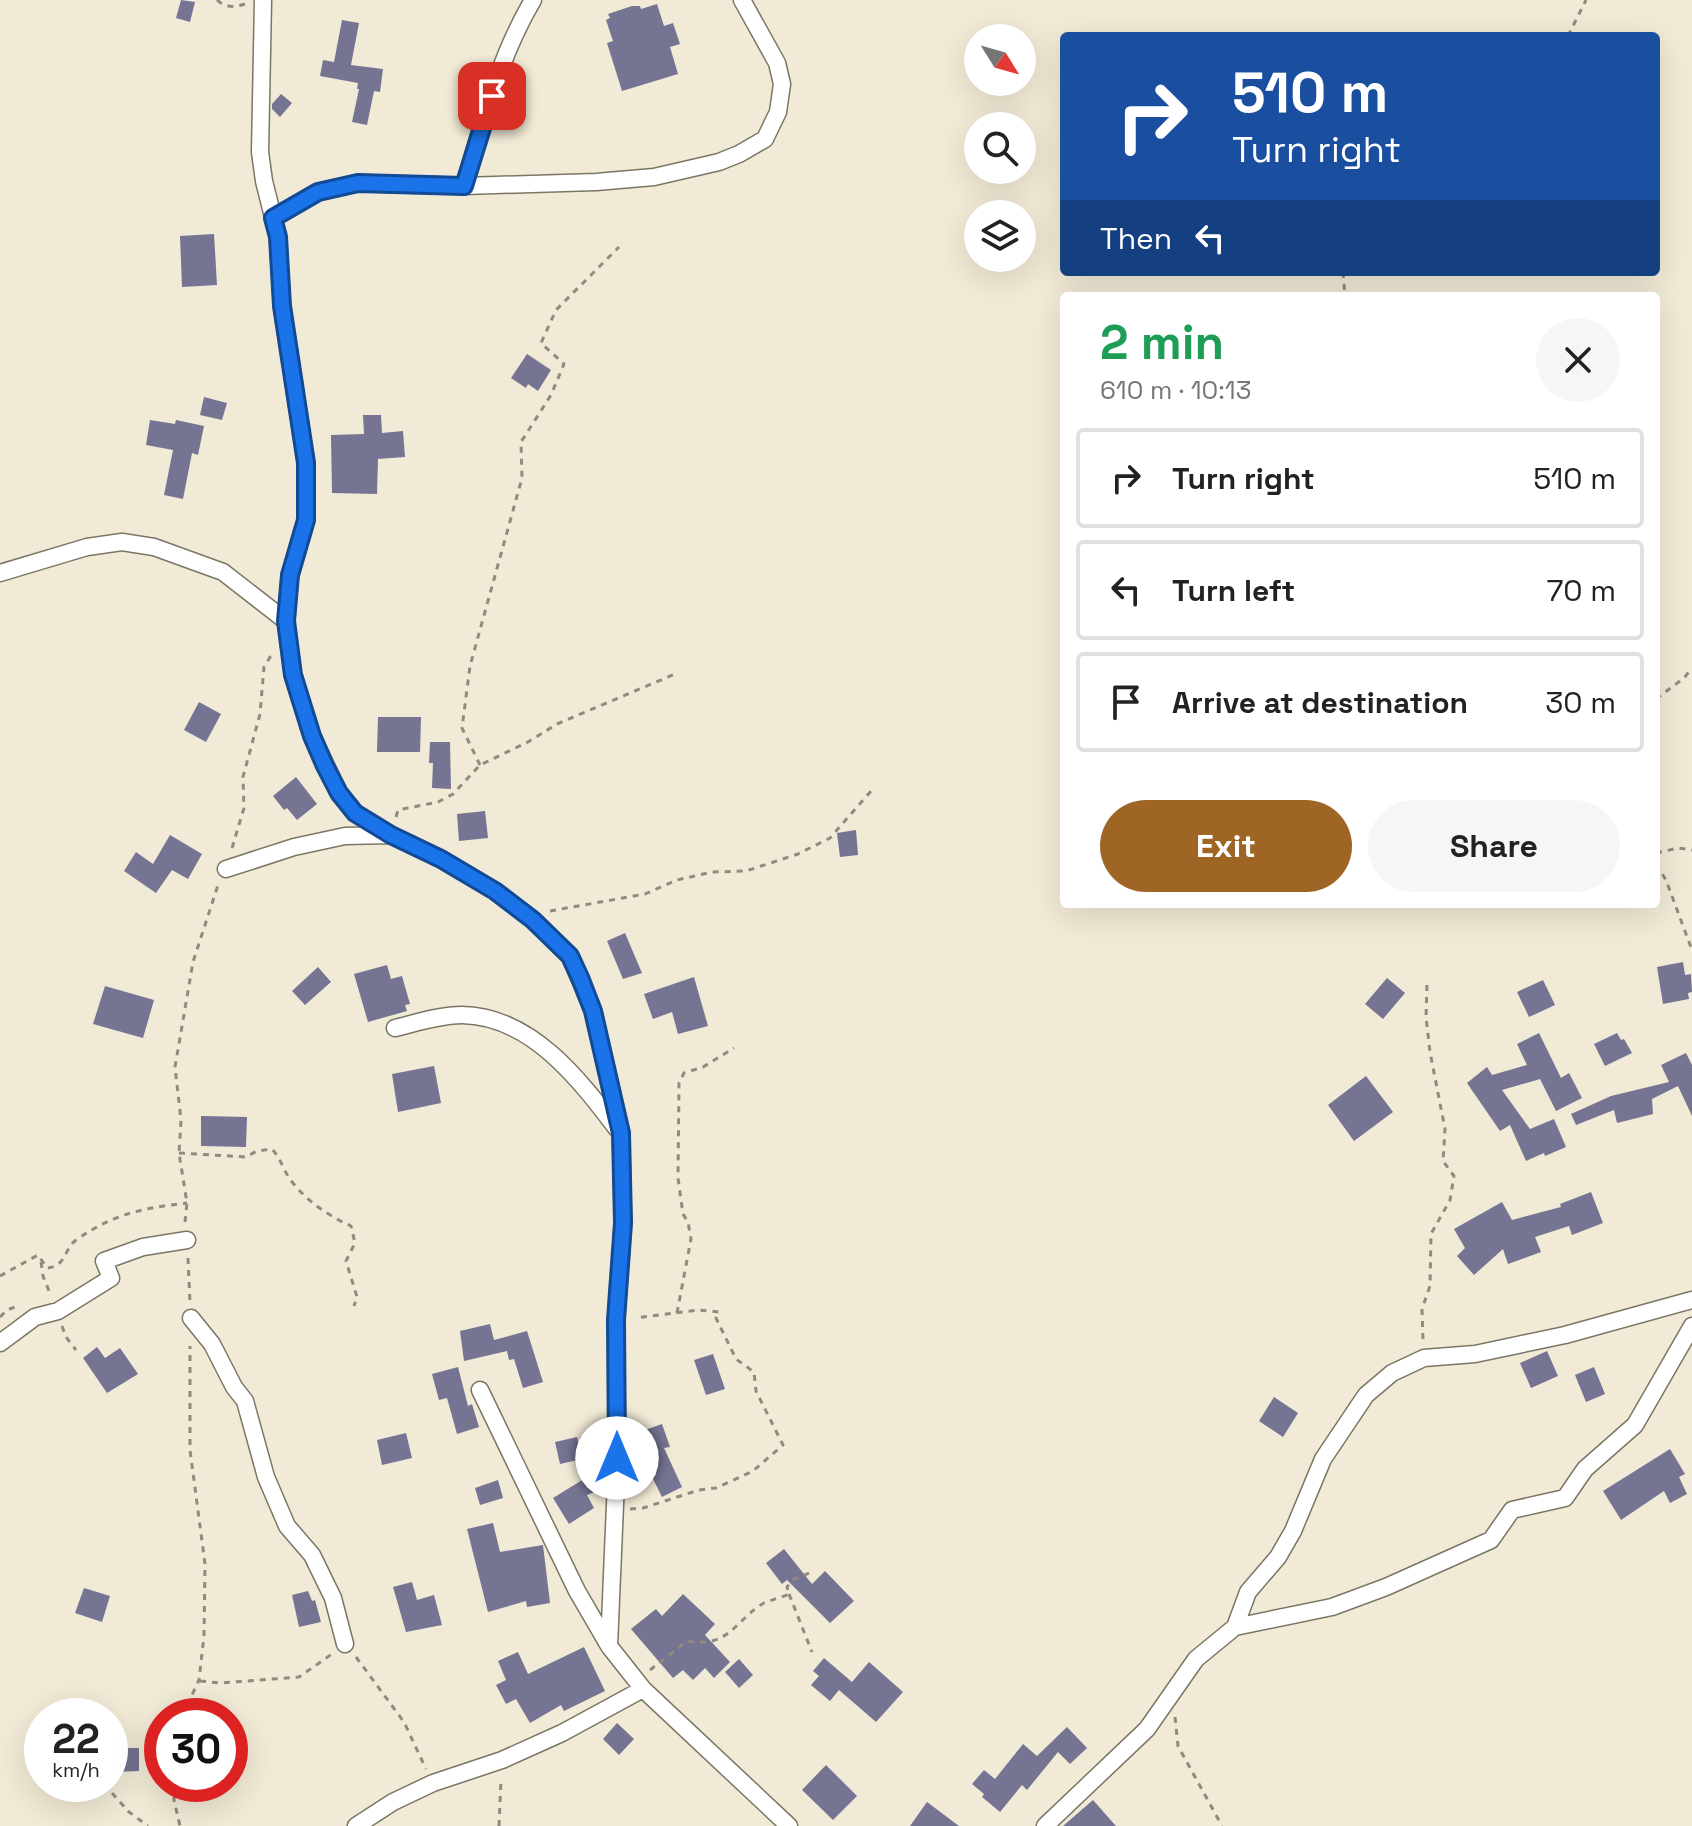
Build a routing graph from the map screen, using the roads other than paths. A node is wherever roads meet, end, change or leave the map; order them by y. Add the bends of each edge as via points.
1 (263, 0) edge
2 (533, 0) edge
3 (742, 0) edge
4 (464, 186) junction
5 (273, 218) junction
6 (0, 573) edge
7 (286, 621) junction
8 (391, 835) junction
9 (226, 869) road end
10 (395, 1028) dead end
11 (621, 1133) junction
12 (187, 1240) road end
13 (1692, 1300) edge
14 (191, 1318) road end
15 (1692, 1326) edge
16 (0, 1343) edge
17 (480, 1390) dead end
18 (1235, 1627) junction
19 (345, 1644) road end
20 (609, 1646) junction
21 (643, 1689) junction
22 (356, 1826) edge
23 (789, 1826) edge
24 (1045, 1826) edge

1 - 5 street via 260,152
2 - 4 street via 501,66
3 - 4 street via 777,63 782,84 778,112 765,139 719,162 654,177
4 - 5 street via 358,183 318,192
5 - 7 street via 306,463 306,520 290,575
6 - 7 street via 87,547 122,542 154,547 223,572
7 - 8 street via 293,675 325,766 355,813
8 - 9 street via 345,836
8 - 11 street via 495,891 570,956 593,1011
10 - 11 street via 460,1015 516,1029 568,1067
11 - 20 street via 623,1223
12 - 16 street via 143,1247 104,1261 111,1278 58,1311 35,1317
13 - 18 street via 1565,1335 1475,1354 1424,1358 1392,1373 1366,1395 1323,1459 1293,1531 1248,1592
14 - 19 street via 245,1401 266,1477 287,1526 312,1555 333,1598
15 - 18 street via 1635,1425 1585,1469 1565,1498 1512,1510 1491,1540 1386,1587 1332,1607
17 - 20 street
18 - 24 street via 1196,1659 1147,1729
20 - 21 street
21 - 22 street via 502,1760 393,1802
21 - 23 street

